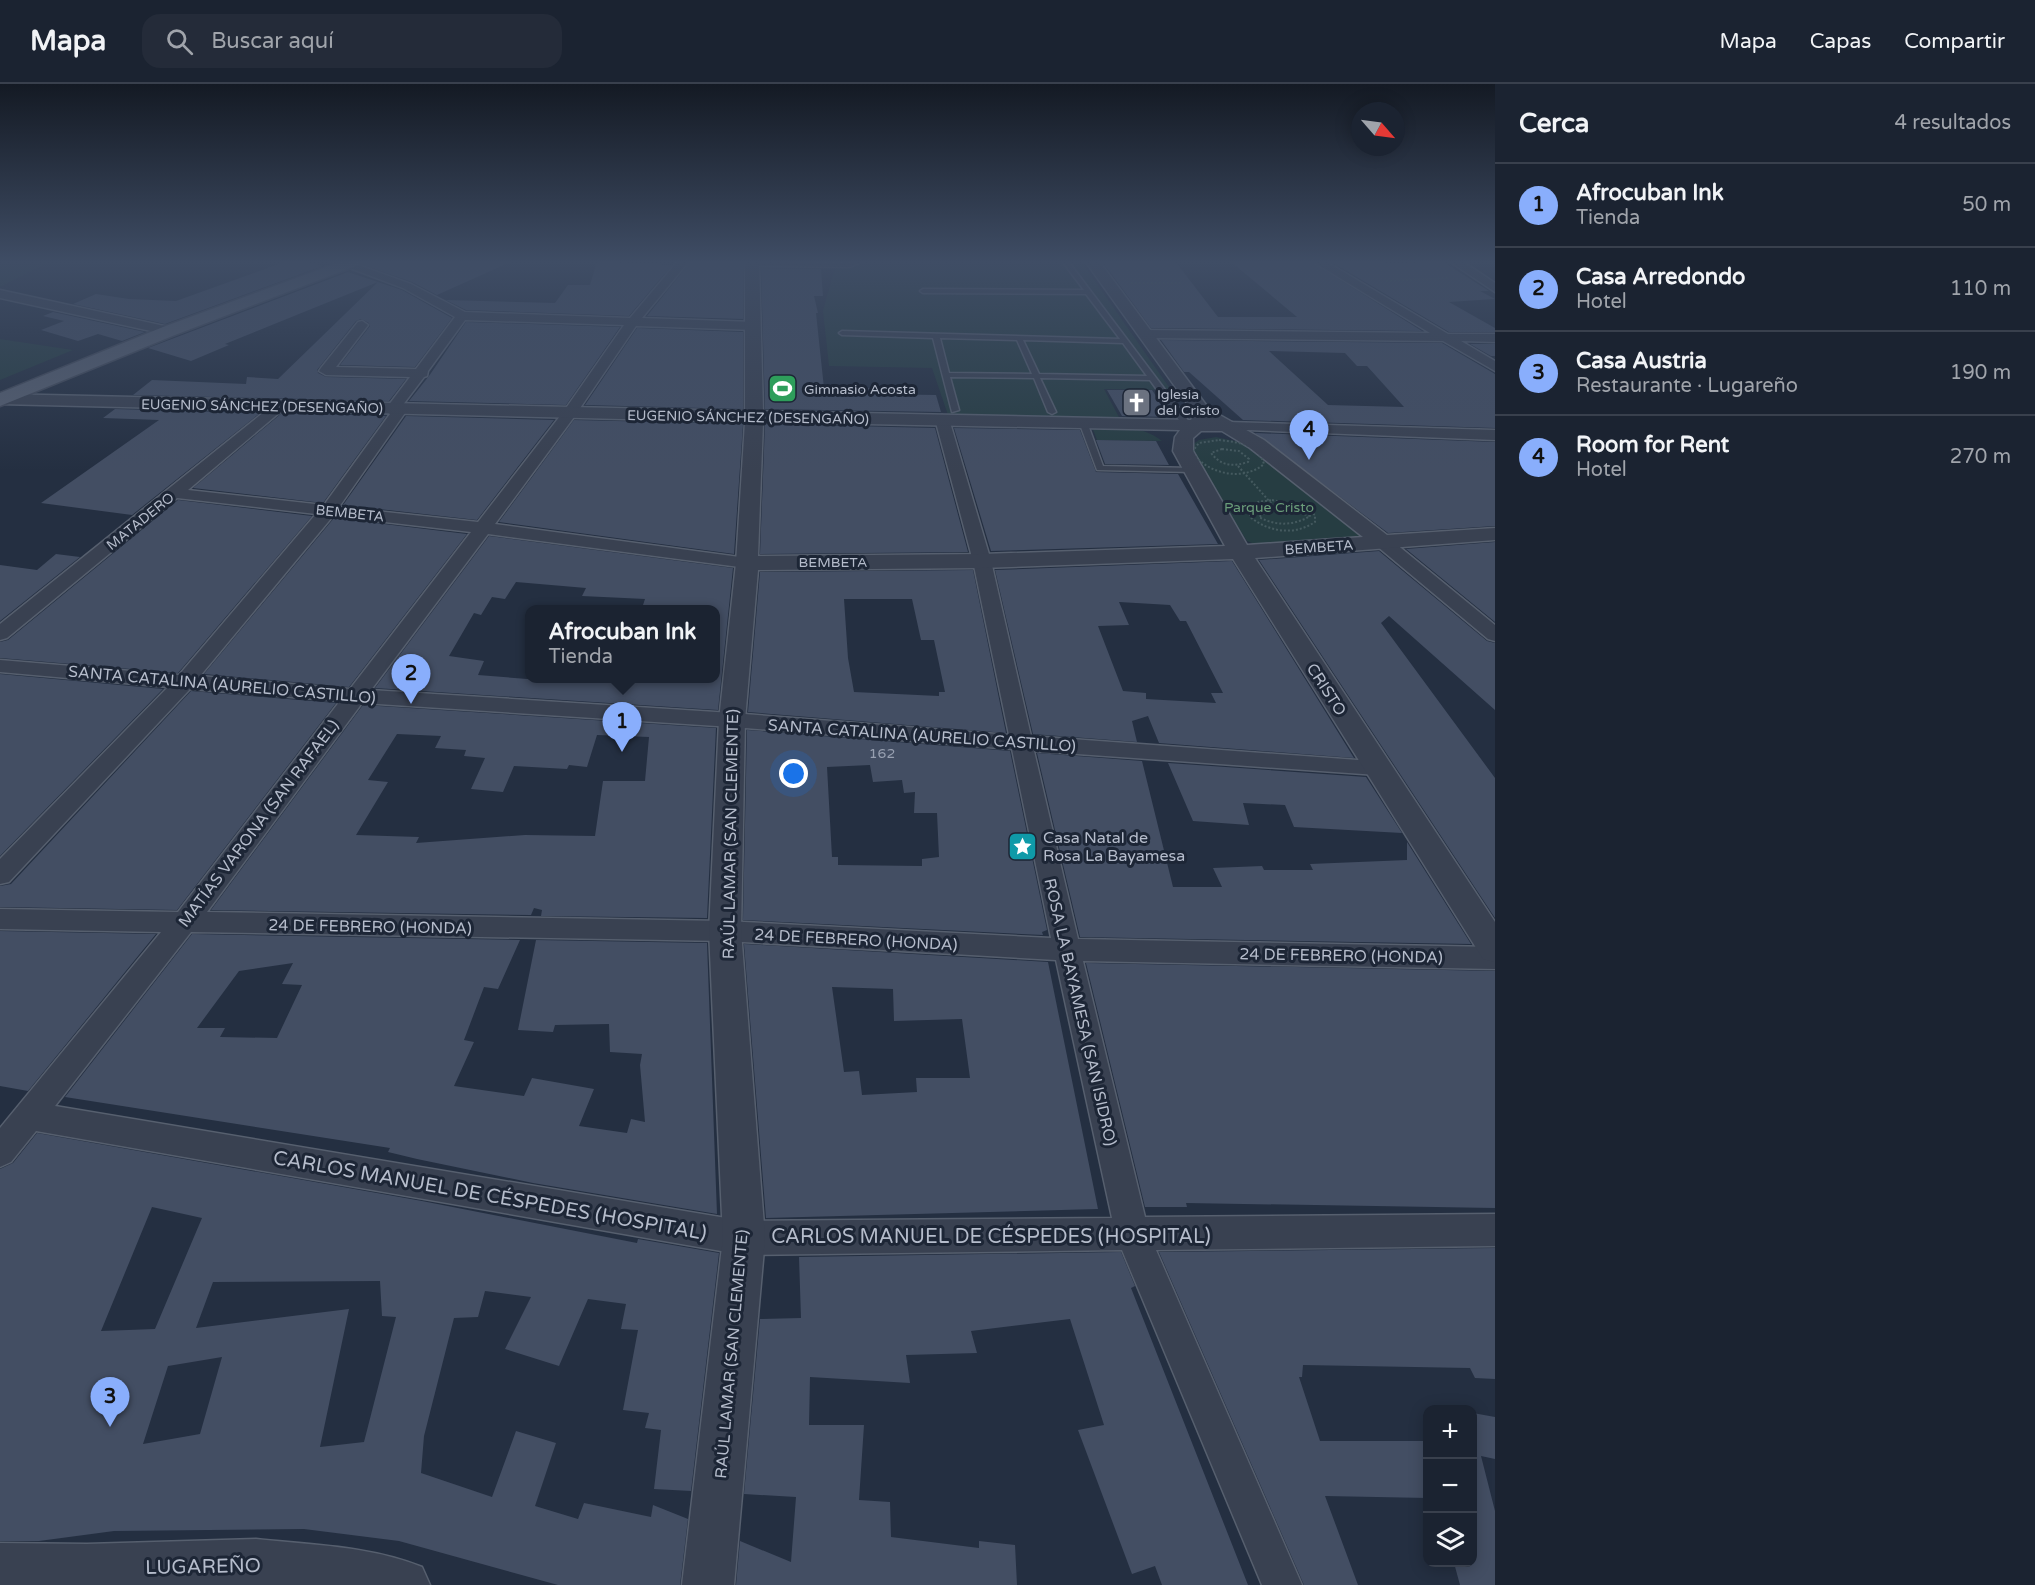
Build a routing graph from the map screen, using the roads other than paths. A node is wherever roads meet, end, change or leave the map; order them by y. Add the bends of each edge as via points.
1 (156, 331) edge
2 (357, 331) edge
3 (451, 331) edge
4 (626, 331) edge
5 (754, 331) edge
6 (1116, 331) edge
7 (1142, 331) edge
8 (1437, 331) edge
9 (842, 333) dead end
10 (1144, 334) junction
11 (936, 336) junction
12 (1447, 337) junction
13 (1019, 338) junction
14 (1495, 338) edge
15 (1123, 341) junction
16 (1495, 367) edge
17 (422, 373) junction
18 (945, 375) junction
19 (1036, 376) junction
20 (1150, 378) junction
21 (0, 397) edge
22 (279, 407) junction
23 (396, 410) junction
24 (1052, 412) dead end
25 (569, 414) junction
26 (948, 415) junction
27 (754, 418) junction
28 (1083, 422) junction
29 (1194, 423) junction
30 (1228, 426) junction
31 (1495, 435) edge
32 (1257, 444) junction
33 (1188, 461) junction
34 (175, 494) junction
35 (328, 511) junction
36 (483, 528) junction
37 (1495, 534) edge
38 (1384, 543) junction
39 (1240, 552) junction
40 (982, 561) junction
41 (747, 563) junction
42 (0, 634) edge
43 (1495, 635) edge
44 (0, 666) edge
45 (186, 680) junction
46 (354, 696) junction
47 (732, 720) junction
48 (1023, 743) junction
49 (1377, 767) junction
50 (0, 875) edge
51 (0, 919) edge
52 (184, 923) junction
53 (725, 931) junction
54 (1067, 950) junction
55 (1495, 950) edge
56 (1495, 958) edge
57 (29, 1116) junction
58 (0, 1152) edge
59 (1495, 1230) edge
60 (1133, 1236) junction
61 (744, 1238) junction
62 (0, 1568) edge
63 (404, 1585) edge
64 (708, 1585) edge
65 (1282, 1585) edge

1 - 21 main road
2 - 17 street via 326,371
3 - 17 street
4 - 25 street, MATÍAS VARONA (SAN RAFAEL)
5 - 27 street, RAÚL LAMAR (SAN CLEMENTE)
6 - 15 lane
7 - 10 street
8 - 12 street
9 - 11 lane
10 - 12 street
10 - 29 street
11 - 13 lane
11 - 18 lane
12 - 14 street
12 - 16 street
13 - 15 lane
13 - 19 lane
15 - 20 lane
17 - 23 street
18 - 19 lane
18 - 26 lane
19 - 20 lane
19 - 24 lane
20 - 29 lane
21 - 22 street, EUGENIO SÁNCHEZ (DESENGAÑO)
22 - 23 street, EUGENIO SÁNCHEZ (DESENGAÑO)
22 - 34 street, MATADERO
23 - 25 street, EUGENIO SÁNCHEZ (DESENGAÑO)
23 - 35 street
25 - 27 street, EUGENIO SÁNCHEZ (DESENGAÑO)
25 - 36 street, MATÍAS VARONA (SAN RAFAEL)
26 - 27 street, EUGENIO SÁNCHEZ (DESENGAÑO)
26 - 28 street, EUGENIO SÁNCHEZ (DESENGAÑO)
26 - 40 street, ROSA LA BAYAMESA (SAN ISIDRO)
27 - 41 street, RAÚL LAMAR (SAN CLEMENTE)
28 - 29 street, EUGENIO SÁNCHEZ (DESENGAÑO)
28 - 33 lane via 1100,468
29 - 30 street, EUGENIO SÁNCHEZ (DESENGAÑO)
29 - 33 street via 1184,437
30 - 31 street, EUGENIO SÁNCHEZ (DESENGAÑO)
30 - 32 street
32 - 33 street via 1242,437 1207,434 1187,442
32 - 38 street
33 - 39 street, CRISTO
34 - 35 street, BEMBETA
34 - 42 street, MATADERO
35 - 36 street, BEMBETA
35 - 45 street
36 - 41 street, BEMBETA
36 - 46 street, MATÍAS VARONA (SAN RAFAEL)
37 - 38 street, BEMBETA
38 - 39 street, BEMBETA
38 - 43 street
39 - 40 street, BEMBETA
39 - 49 street, CRISTO
40 - 41 street, BEMBETA
40 - 48 street, ROSA LA BAYAMESA (SAN ISIDRO)
41 - 47 street, RAÚL LAMAR (SAN CLEMENTE)
44 - 45 street, SANTA CATALINA (AURELIO CASTILLO)
45 - 46 street, SANTA CATALINA (AURELIO CASTILLO)
45 - 50 street
46 - 47 street, SANTA CATALINA (AURELIO CASTILLO)
46 - 52 street, MATÍAS VARONA (SAN RAFAEL)
47 - 48 street, SANTA CATALINA (AURELIO CASTILLO)
47 - 53 street, RAÚL LAMAR (SAN CLEMENTE)
48 - 49 street, SANTA CATALINA (AURELIO CASTILLO)
48 - 54 street, ROSA LA BAYAMESA (SAN ISIDRO)
49 - 55 street, CRISTO
51 - 52 street, 24 DE FEBRERO (HONDA)
52 - 53 street, 24 DE FEBRERO (HONDA)
52 - 57 street, MATÍAS VARONA (SAN RAFAEL)
53 - 54 street, 24 DE FEBRERO (HONDA)
53 - 61 street, RAÚL LAMAR (SAN CLEMENTE)
54 - 56 street, 24 DE FEBRERO (HONDA)
54 - 60 street, ROSA LA BAYAMESA (SAN ISIDRO)
57 - 58 street, MATÍAS VARONA (SAN RAFAEL)
57 - 61 street, CARLOS MANUEL DE CÉSPEDES (HOSPITAL)
59 - 60 street, CARLOS MANUEL DE CÉSPEDES (HOSPITAL)
60 - 61 street, CARLOS MANUEL DE CÉSPEDES (HOSPITAL)
60 - 65 street, ROSA LA BAYAMESA (SAN ISIDRO)
61 - 64 street, RAÚL LAMAR (SAN CLEMENTE)
62 - 63 street, LUGAREÑO via 256,1564 367,1576

